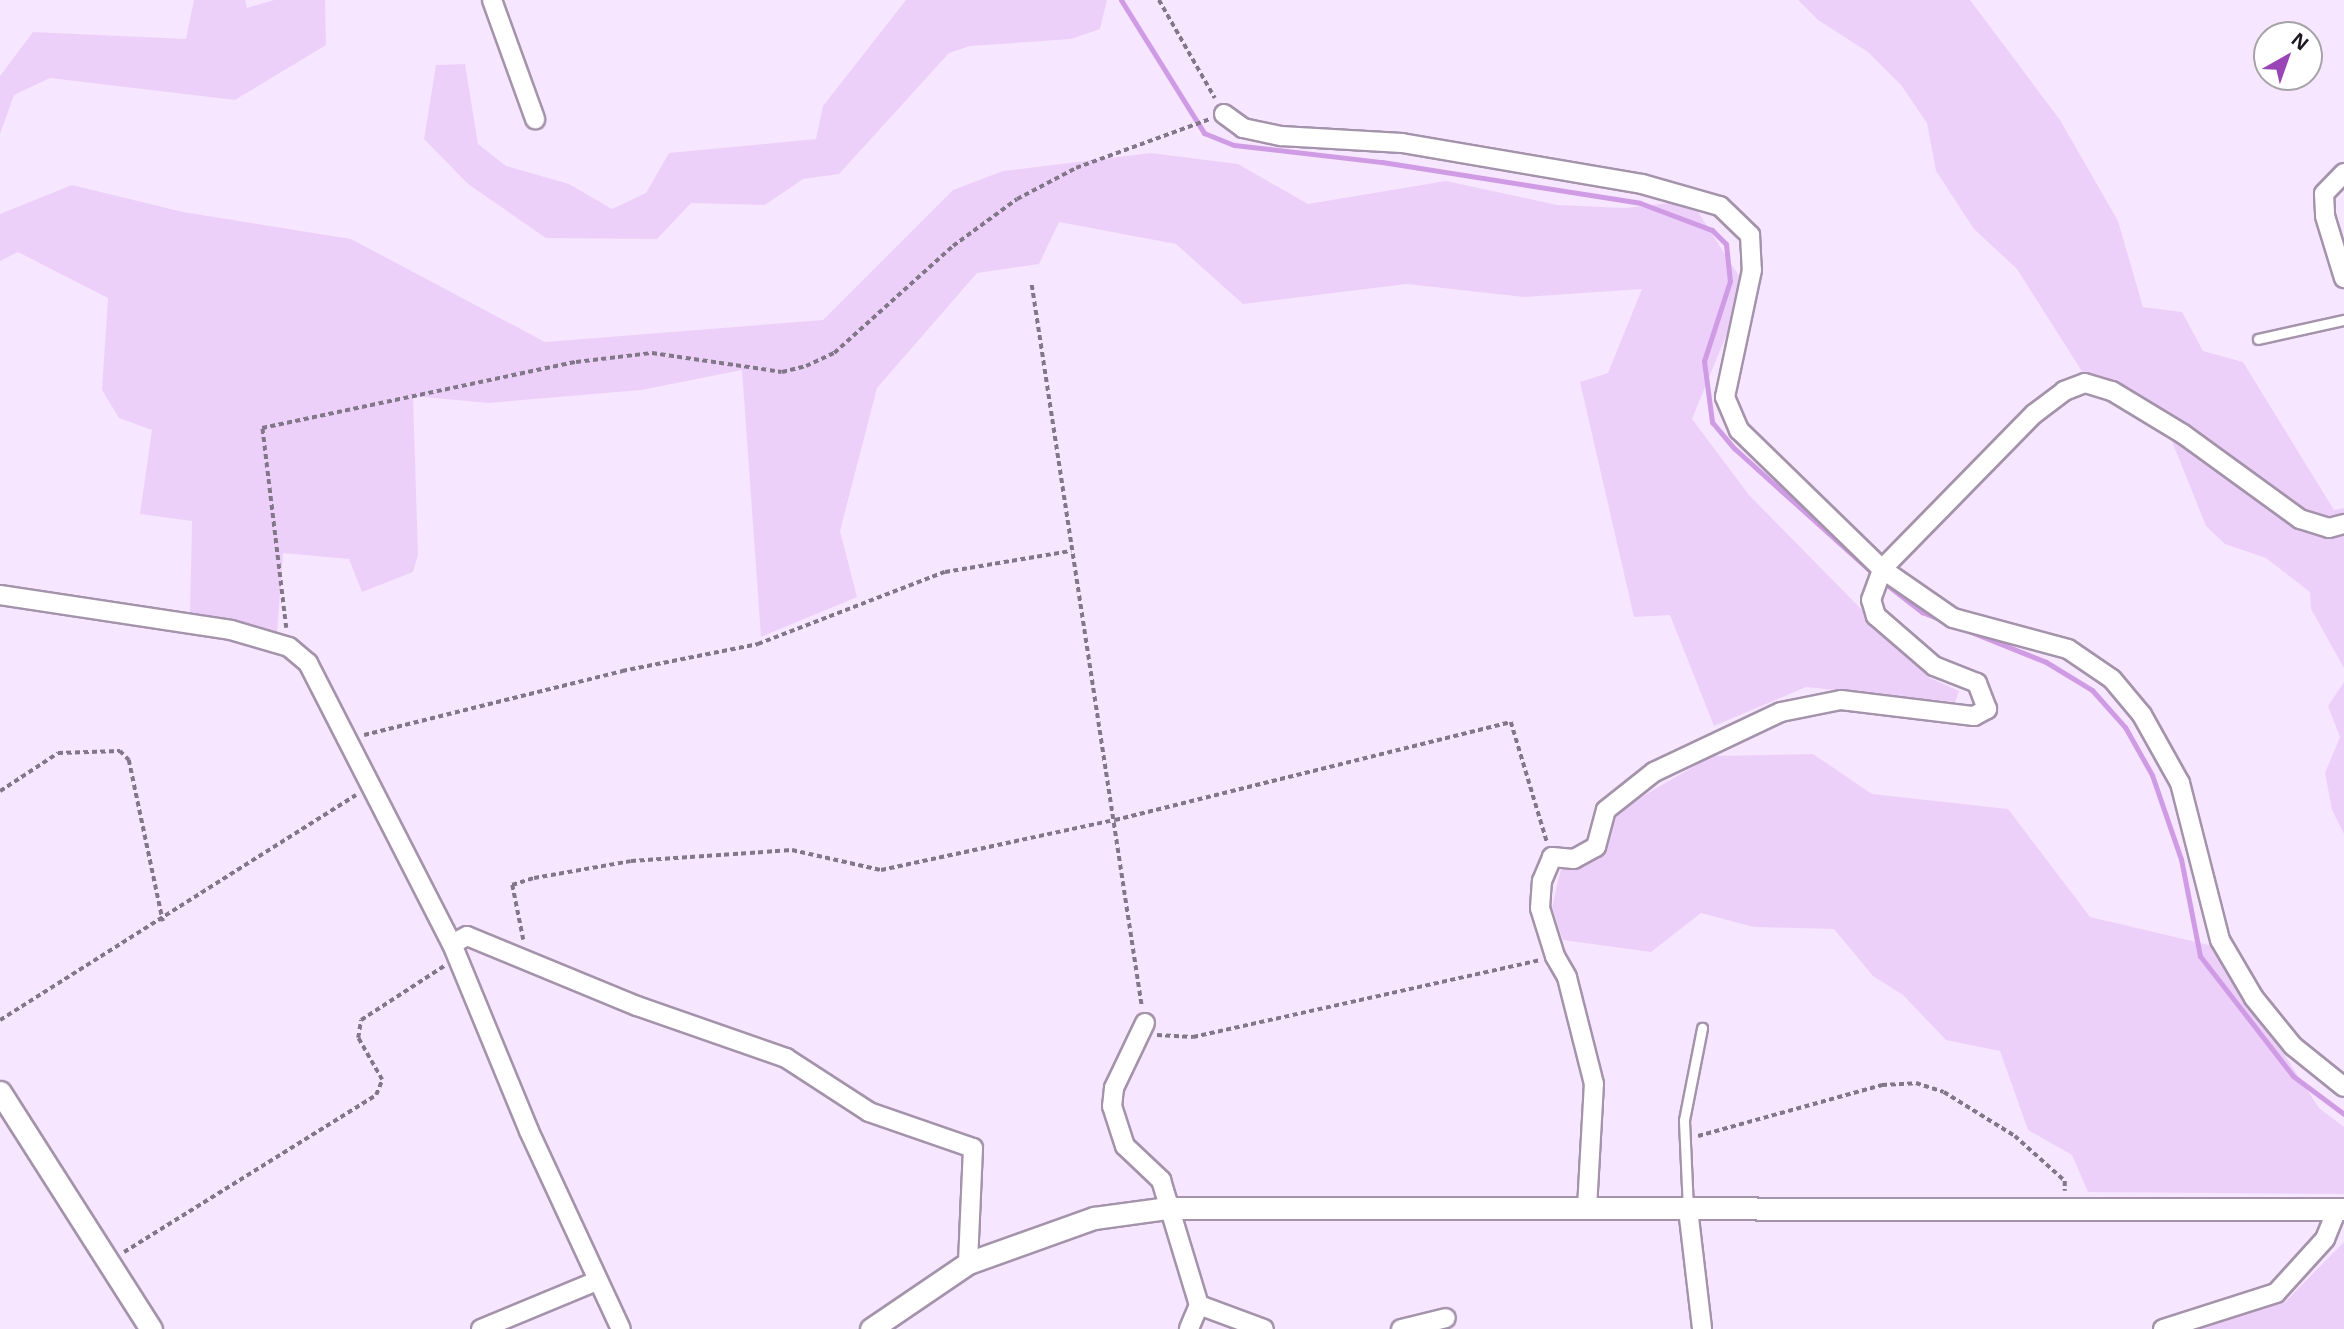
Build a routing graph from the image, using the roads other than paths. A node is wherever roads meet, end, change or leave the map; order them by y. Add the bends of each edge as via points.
1 (492, 0) edge
2 (1224, 114) road end
3 (535, 119) dead end
4 (2344, 173) edge
5 (2344, 278) edge
6 (2344, 320) edge
7 (2259, 339) dead end
8 (2344, 524) edge
9 (1882, 569) junction
10 (0, 595) edge
11 (455, 951) junction
12 (1142, 1028) road end
13 (1702, 1028) dead end
14 (2344, 1087) edge
15 (0, 1092) edge
16 (1168, 1208) junction
17 (1587, 1208) junction
18 (1688, 1209) junction
19 (2340, 1209) edge
20 (968, 1263) junction
21 (597, 1281) junction
22 (1199, 1305) junction
23 (1446, 1318) dead end
24 (151, 1329) edge
25 (481, 1329) edge
26 (621, 1329) edge
27 (871, 1329) edge
28 (1189, 1329) edge
29 (1264, 1329) edge
30 (1401, 1329) edge
31 (1702, 1329) edge
32 (2163, 1329) edge

1 - 3 street
2 - 9 street via 1243,128 1281,136 1402,144 1642,184 1720,206 1751,235 1752,270 1725,397 1739,430
4 - 5 street via 2325,194 2325,216
6 - 7 lane
8 - 9 street via 2329,528 2300,519 2150,413 2112,391 2085,383 2064,390 2034,414
9 - 14 street via 1953,618 2068,649 2112,679 2142,715 2180,783 2221,940 2254,998 2294,1046
9 - 17 street via 1871,600 1876,616 1934,666 1977,683 1987,709 1974,716 1841,700 1781,712 1654,772 1606,810 1596,847 1574,859 1552,857 1542,881 1539,908 1567,977 1594,1084
10 - 11 street via 231,631 289,647 308,663 351,739
11 - 20 street via 467,936 637,1006 786,1058 869,1112 973,1148
11 - 21 street
12 - 16 street via 1114,1088 1112,1106 1125,1146 1161,1180
13 - 18 lane via 1684,1120
15 - 24 street
16 - 17 street
16 - 20 street via 1094,1218
16 - 22 street
17 - 18 street
18 - 19 street
18 - 31 street
19 - 32 street via 2325,1239 2276,1293
20 - 27 street
21 - 25 street
21 - 26 street
22 - 28 street
22 - 29 street
23 - 30 street

